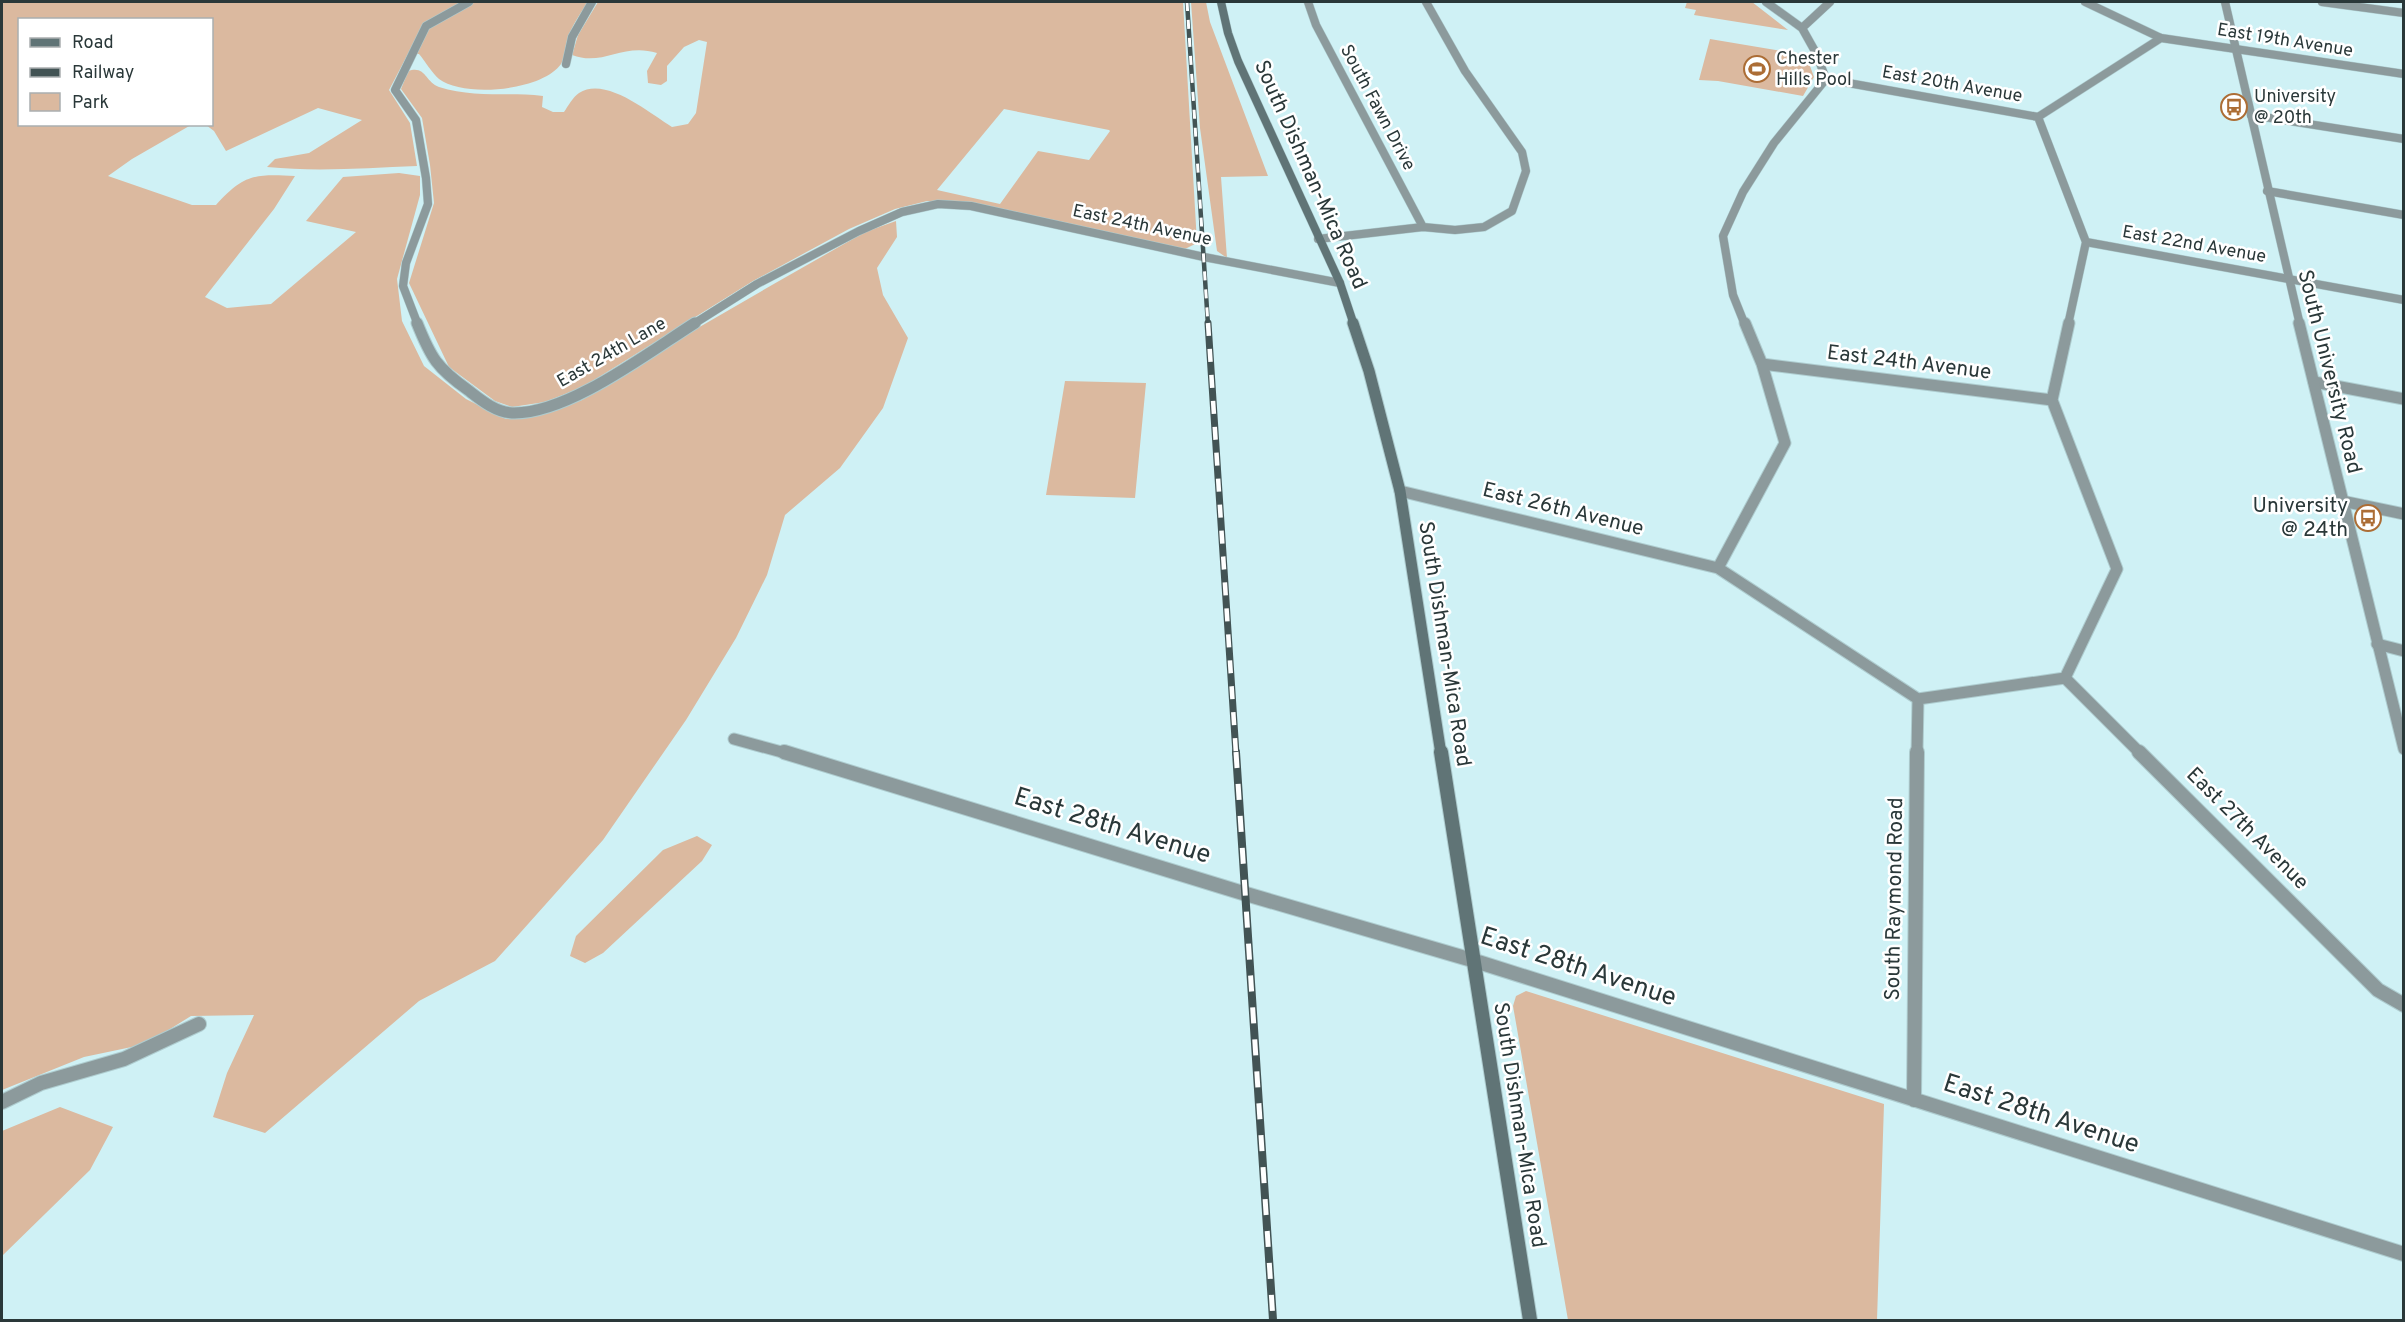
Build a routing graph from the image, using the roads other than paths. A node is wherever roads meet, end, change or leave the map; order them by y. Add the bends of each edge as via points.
1 (469, 2) edge
2 (591, 2) edge
3 (1221, 2) edge
4 (1308, 2) edge
5 (1426, 2) edge
6 (1766, 2) edge
7 (1830, 2) edge
8 (2085, 2) edge
9 (2225, 2) edge
10 (2322, 2) edge
11 (2403, 13) edge
12 (1802, 28) junction
13 (2161, 38) junction
14 (2235, 48) junction
15 (566, 64) dead end
16 (2403, 74) edge
17 (1826, 79) junction
18 (2251, 115) junction
19 (2038, 117) junction
20 (2403, 140) edge
21 (2267, 191) junction
22 (938, 204) joint
23 (2403, 215) edge
24 (1423, 227) junction
25 (1318, 239) junction
26 (2086, 242) junction
27 (2288, 279) junction
28 (1340, 283) junction
29 (2403, 300) edge
30 (1762, 364) junction
31 (2314, 382) junction
32 (2403, 399) edge
33 (2052, 400) junction
34 (1400, 491) junction
35 (2342, 501) junction
36 (2403, 514) edge
37 (1718, 568) junction
38 (2377, 644) junction
39 (2403, 651) edge
40 (2065, 678) junction
41 (1918, 699) junction
42 (734, 739) dead end
43 (2403, 749) edge
44 (1472, 960) junction
45 (2403, 1005) edge
46 (199, 1024) dead end
47 (1914, 1100) junction
48 (2, 1102) edge
49 (2403, 1254) edge
50 (1530, 1320) edge

1 - 22 street, East 24th Lane via 426,26 395,90 416,120 428,204 406,263 403,286 429,353 444,373 493,408 512,413 559,403 588,390 757,284 859,231 902,212
2 - 15 street via 572,37
3 - 25 main road, South Dishman-Mica Road via 1238,61
4 - 24 street, South Fawn Drive via 1316,25
5 - 24 street via 1466,71 1522,152 1526,171 1512,211 1484,227
6 - 12 street
7 - 12 street
8 - 13 street, East 19th Avenue
9 - 14 street, South University Road
10 - 11 street
12 - 17 street
13 - 14 street, East 19th Avenue
13 - 19 street
14 - 16 street, East 19th Avenue
14 - 18 street, South University Road
17 - 19 street, East 20th Avenue
17 - 30 street via 1774,143 1743,192 1723,236 1733,295
18 - 20 street
18 - 21 street, South University Road
19 - 26 street
21 - 23 street
21 - 27 street, South University Road
22 - 28 street, East 24th Avenue via 971,206
24 - 25 street
25 - 28 main road, South Dishman-Mica Road
26 - 27 street, East 22nd Avenue
26 - 33 street
27 - 29 street, East 22nd Avenue
27 - 31 street, South University Road
28 - 34 main road, South Dishman-Mica Road via 1369,372
30 - 33 street, East 24th Avenue
30 - 37 street via 1785,443
31 - 32 street
31 - 35 street, South University Road
33 - 40 street via 2117,568
34 - 37 street, East 26th Avenue
34 - 44 main road, South Dishman-Mica Road
35 - 36 street
35 - 38 street, South University Road
37 - 41 street, East 26th Avenue
38 - 39 street
38 - 43 street, South University Road
40 - 41 street
40 - 45 street, East 27th Avenue via 2378,990
41 - 47 street, South Raymond Road
42 - 44 street, East 28th Avenue
44 - 47 street, East 28th Avenue
44 - 50 main road, South Dishman-Mica Road
46 - 48 street via 124,1059 41,1083
47 - 49 street, East 28th Avenue

